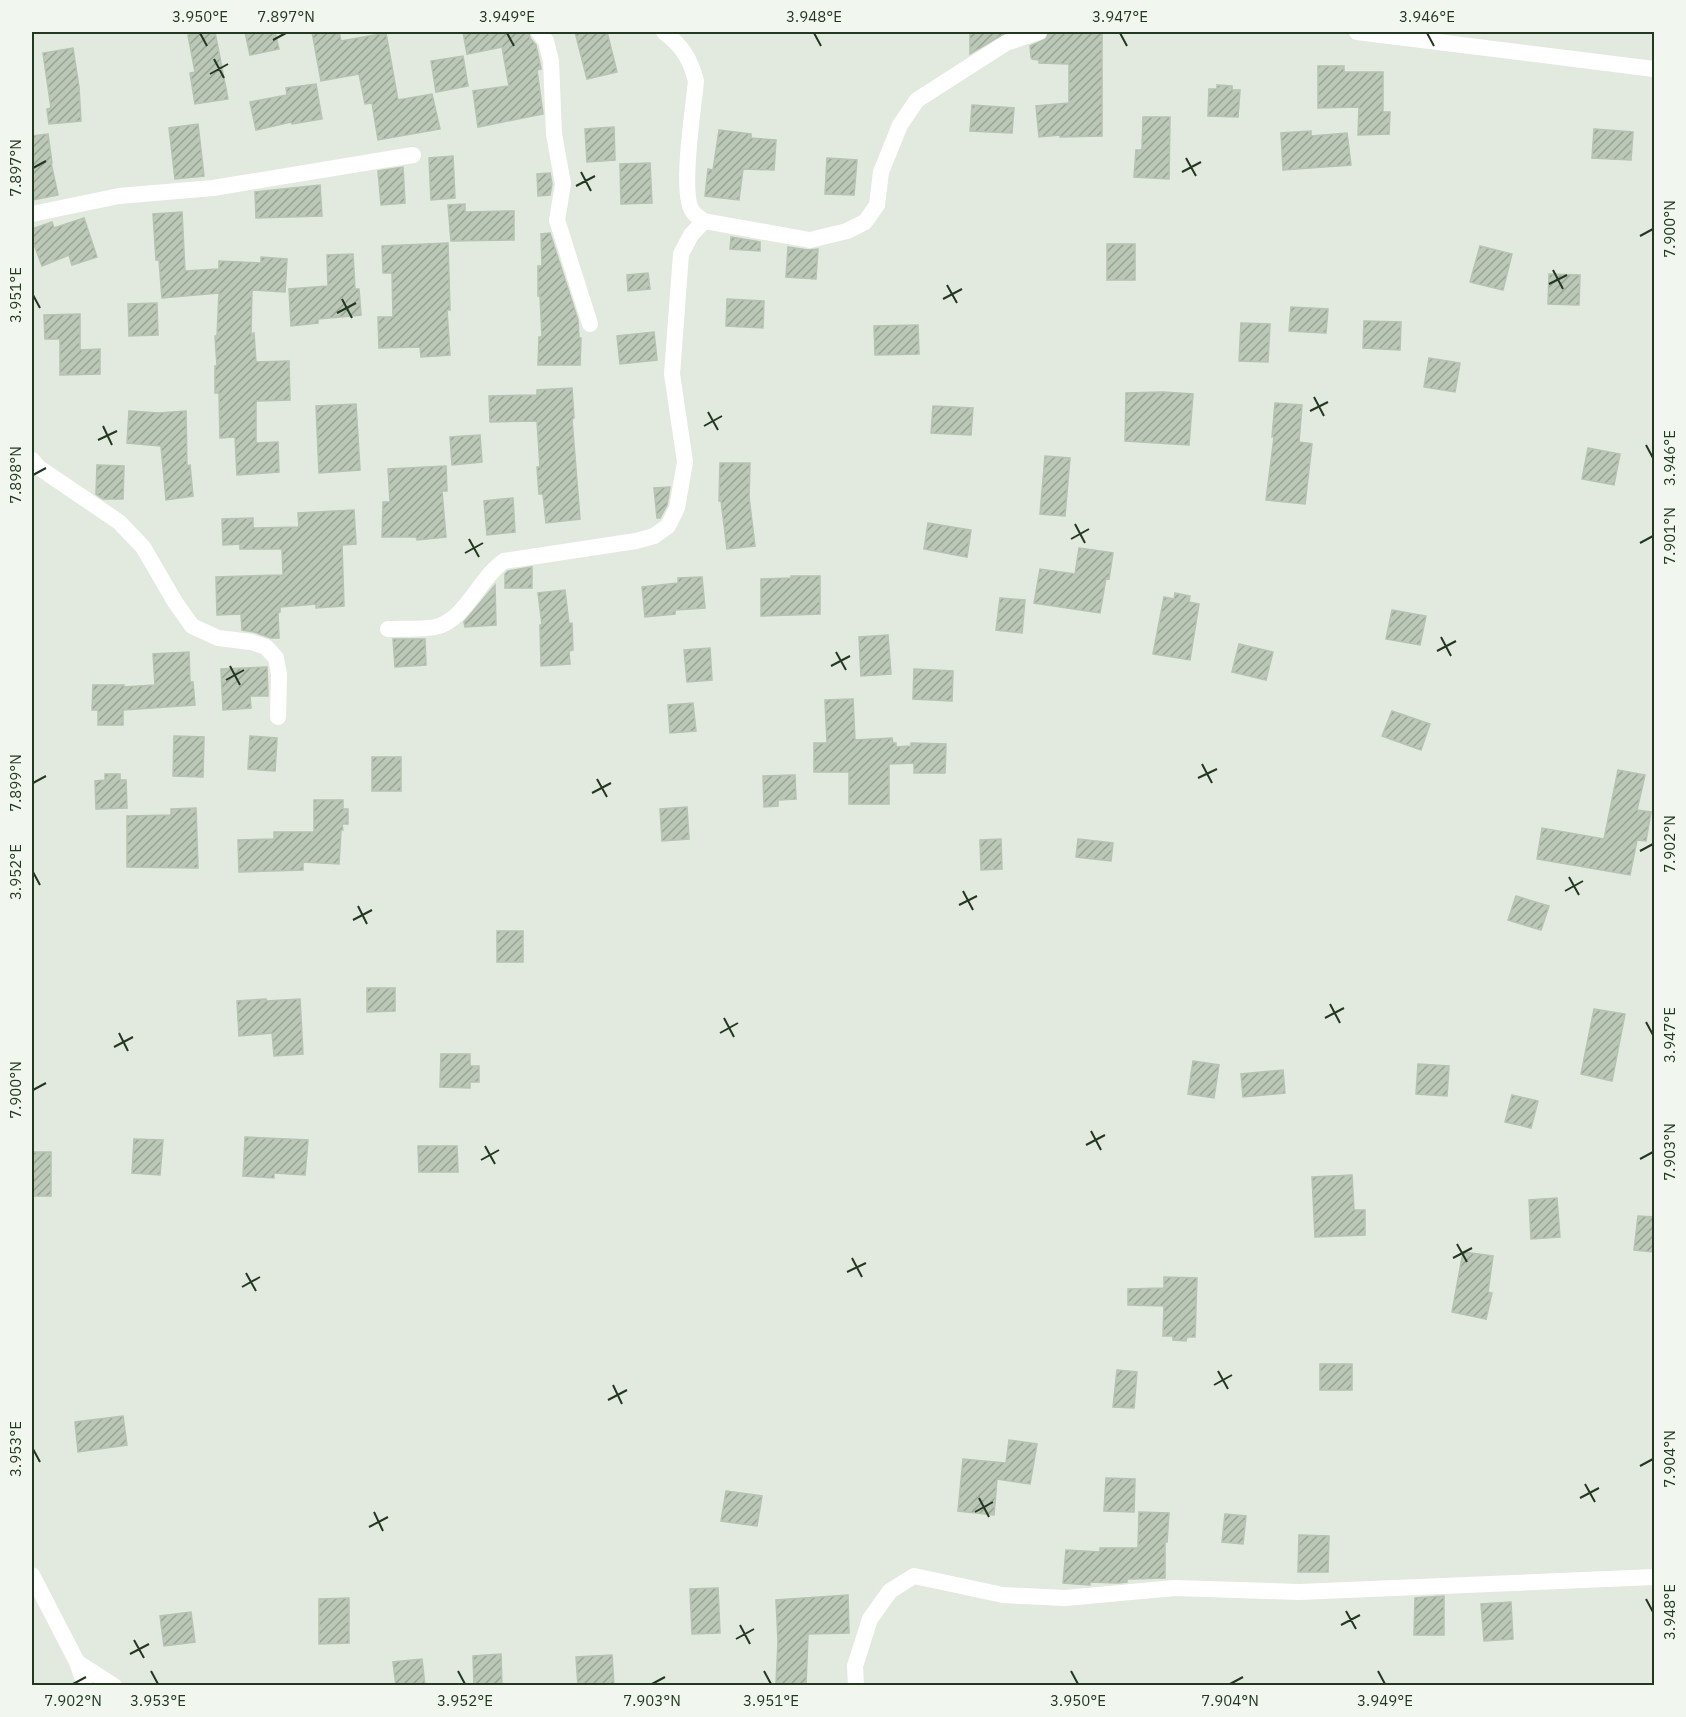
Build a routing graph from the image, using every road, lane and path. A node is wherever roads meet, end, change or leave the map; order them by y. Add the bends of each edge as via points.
1 (539, 32) edge
2 (664, 32) edge
3 (1040, 32) edge
4 (1357, 32) edge
5 (1654, 69) edge
6 (413, 156) dead end
7 (32, 214) edge
8 (704, 220) junction
9 (590, 324) dead end
10 (32, 460) edge
11 (388, 629) dead end
12 (278, 717) dead end
13 (1654, 1577) edge
14 (33, 1581) edge
15 (77, 1662) junction
16 (85, 1686) edge
17 (114, 1686) edge
18 (856, 1686) edge

1 - 9 street via 546,41 550,61 554,134 563,184 557,220
2 - 8 street via 681,45 696,81 687,198 692,211
3 - 8 street via 1006,42 917,100 900,125 881,172 877,205 866,222 810,240
4 - 5 street
6 - 7 street via 213,188 119,196
8 - 11 street via 681,254 672,374 685,462 677,508 668,526 654,536 636,541 504,561 494,568 459,614 437,627
10 - 12 street via 119,522 143,547 192,627 218,638 266,647 276,658 279,674
13 - 18 street via 1299,1592 1175,1588 1065,1598 1003,1595 914,1576 890,1591 870,1619 855,1666
14 - 15 street
15 - 16 street
15 - 17 street

